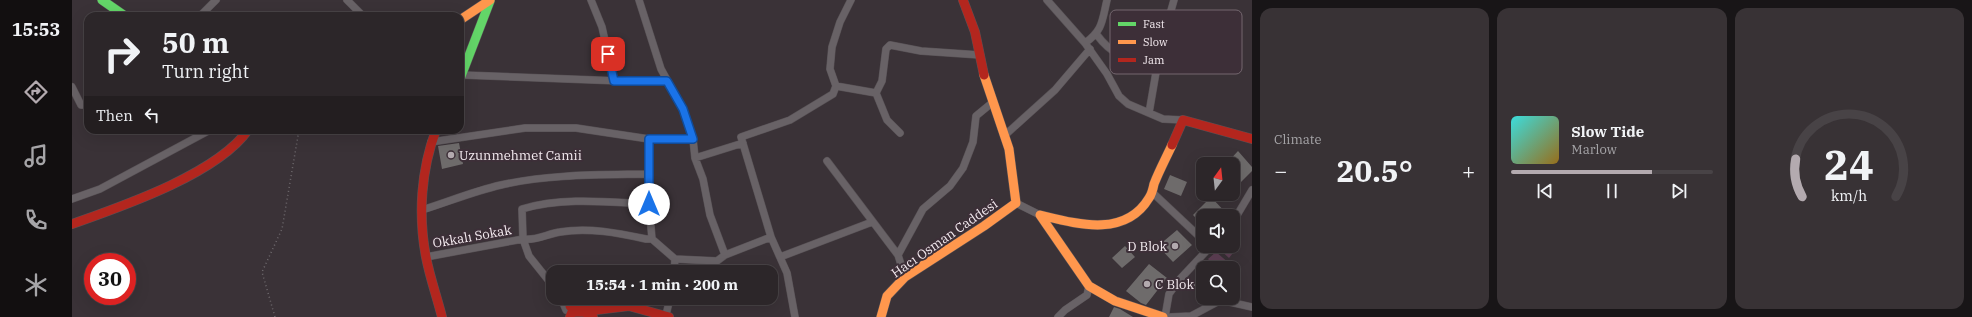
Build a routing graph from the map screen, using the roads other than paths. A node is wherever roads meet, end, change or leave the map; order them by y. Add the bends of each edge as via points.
1 (102, 0) edge
2 (216, 0) edge
3 (347, 0) edge
4 (591, 0) edge
5 (639, 0) edge
6 (851, 0) edge
7 (964, 0) edge
8 (1047, 0) edge
9 (1107, 0) edge
10 (1174, 0) edge
11 (485, 1) edge
12 (113, 3) edge
13 (1171, 10) edge
14 (121, 12) edge
15 (204, 12) edge
16 (359, 12) edge
17 (464, 17) edge
18 (1097, 35) junction
19 (1088, 46) junction
20 (1110, 50) edge
21 (980, 55) junction
22 (464, 68) edge
23 (1156, 74) edge
24 (464, 77) edge
25 (614, 81) junction
26 (667, 81) junction
27 (836, 86) junction
28 (72, 87) edge
29 (876, 93) junction
30 (993, 102) junction
31 (84, 105) edge
32 (1149, 113) junction
33 (1183, 120) junction
34 (900, 133) dead end
35 (203, 134) edge
36 (246, 134) edge
37 (434, 134) edge
38 (1004, 136) junction
39 (649, 139) junction
40 (693, 139) junction
41 (1252, 139) edge
42 (431, 142) junction
43 (743, 143) junction
44 (695, 158) junction
45 (827, 161) dead end
46 (649, 174) junction
47 (1252, 190) edge
48 (1153, 193) junction
49 (72, 200) edge
50 (1016, 203) junction
51 (649, 204) junction
52 (422, 210) junction
53 (1240, 210) edge
54 (1040, 215) junction
55 (872, 222) junction
56 (72, 224) edge
57 (1196, 233) edge
58 (771, 237) junction
59 (523, 239) junction
60 (652, 239) junction
61 (1204, 253) edge
62 (725, 255) junction
63 (898, 255) junction
64 (426, 257) junction
65 (780, 258) junction
66 (675, 259) junction
67 (675, 265) edge
68 (905, 277) junction
69 (546, 278) edge
70 (1089, 286) junction
71 (669, 305) edge
72 (1252, 307) edge
73 (568, 312) edge
74 (593, 314) edge
75 (668, 316) edge
76 (442, 317) edge
77 (795, 317) edge
78 (880, 317) edge
79 (1058, 317) edge
80 (1164, 317) edge
81 (1171, 317) edge

1 - 12 street
2 - 15 street
3 - 16 street
4 - 25 street via 602,27
5 - 26 street
6 - 27 street via 832,47 830,69
7 - 21 street
8 - 19 street
9 - 18 street
10 - 13 street
11 - 17 street
11 - 22 street
12 - 14 street
18 - 19 street
18 - 20 street
19 - 32 street via 1120,96 1128,104
19 - 38 street via 1055,90
21 - 29 street via 921,51 890,45 886,49 882,81
21 - 30 street
23 - 32 street
24 - 25 street
25 - 26 street
26 - 40 street via 683,109
27 - 29 street
27 - 43 street via 833,94 790,120 741,137
28 - 31 street
29 - 34 street via 887,120
30 - 38 street
30 - 63 street via 976,116 973,142 963,168 950,186 923,209
32 - 33 street via 1163,119
33 - 41 street
33 - 48 street via 1154,185
35 - 49 street via 100,189
36 - 56 street via 219,160 147,197
37 - 42 street
38 - 50 street via 1009,149
39 - 40 street
39 - 42 street via 576,128 532,128
39 - 46 street
40 - 44 street
42 - 52 street via 421,193
43 - 44 street
43 - 58 street
44 - 62 street via 710,215
45 - 55 street
46 - 51 street
46 - 52 street via 565,176 515,182
47 - 53 street
48 - 54 street via 1128,221 1106,226 1085,226
48 - 57 street
50 - 54 street
50 - 68 street, Hacı Osman Caddesi
51 - 59 street via 588,201 538,204 522,209
51 - 60 street
52 - 64 street
54 - 70 street
55 - 63 street
55 - 65 street
58 - 62 street
58 - 65 street
59 - 60 street via 531,240 561,232 610,231
59 - 64 street, Okkalı Sokak
59 - 69 street via 528,256
60 - 66 street
61 - 80 street via 1170,294
62 - 66 street via 717,261
63 - 68 street
64 - 76 street
65 - 77 street via 788,273
66 - 67 street
68 - 78 street, Hacı Osman Caddesi via 887,296
70 - 79 street via 1087,295
70 - 80 street via 1115,301
71 - 75 street
72 - 81 street via 1221,300 1191,316
73 - 74 street
74 - 75 street via 629,306

